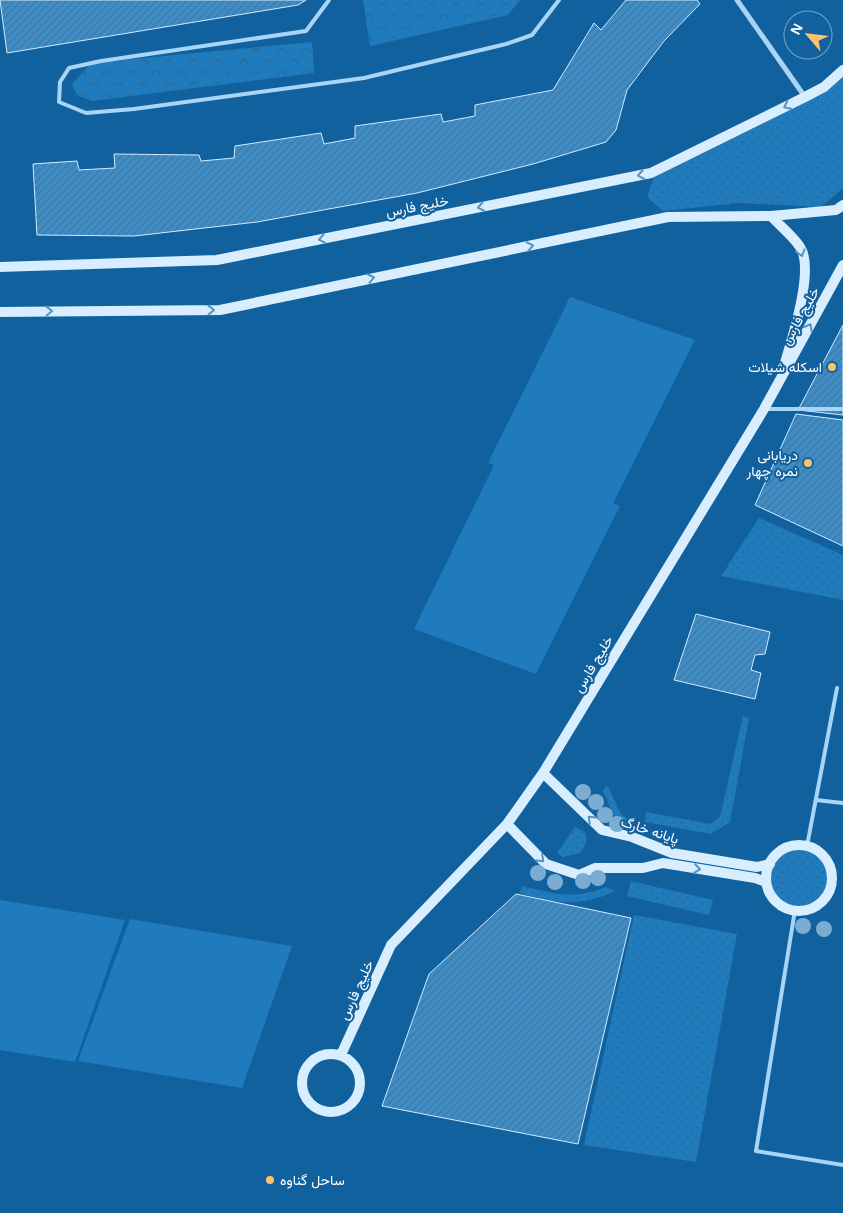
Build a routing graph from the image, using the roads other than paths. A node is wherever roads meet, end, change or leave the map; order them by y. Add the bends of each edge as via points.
1 (329, 0) edge
2 (559, 0) edge
3 (737, 0) edge
4 (843, 70) edge
5 (805, 97) junction
6 (843, 205) edge
7 (771, 216) junction
8 (843, 265) edge
9 (0, 267) edge
10 (0, 312) edge
11 (778, 385) junction
12 (843, 408) edge
13 (764, 409) junction
14 (837, 688) dead end
15 (543, 773) junction
16 (816, 800) junction
17 (843, 803) edge
18 (507, 824) junction
19 (808, 846) junction
20 (770, 864) junction
21 (766, 882) junction
22 (795, 910) junction
23 (341, 1055) junction
24 (843, 1165) edge

1 - 2 lane via 306,31 69,68 60,82 59,102 86,113 364,78 532,35
3 - 5 street
4 - 5 main road, خلیج فارس via 824,87
5 -> 9 main road, خلیج فارس via 651,173 217,260
6 - 7 main road via 836,210
10 -> 7 main road via 220,310 668,217
7 -> 11 main road via 801,248 805,274 798,318
11 -> 8 main road, خلیج فارس
11 - 13 main road, خلیج فارس
12 - 13 lane
13 - 15 main road, خلیج فارس
14 - 16 lane
15 - 18 main road, خلیج فارس
20 -> 15 main road, پایانه خارگ via 757,867 672,853 632,836 602,830
16 - 17 lane
16 - 19 lane
18 -> 21 main road via 546,864 579,875 595,868 643,868 663,863
18 - 23 main road, خلیج فارس via 391,945
19 - 20 main road via 786,847 777,852
19 - 22 main road via 825,858 832,878 820,902 806,910
20 - 21 main road
21 - 22 main road via 775,901 784,908
22 - 24 lane via 756,1151
23 - 23 main road via 322,1055 307,1066 303,1074 304,1094 316,1108 335,1112 353,1103 358,1094 360,1085 356,1066

